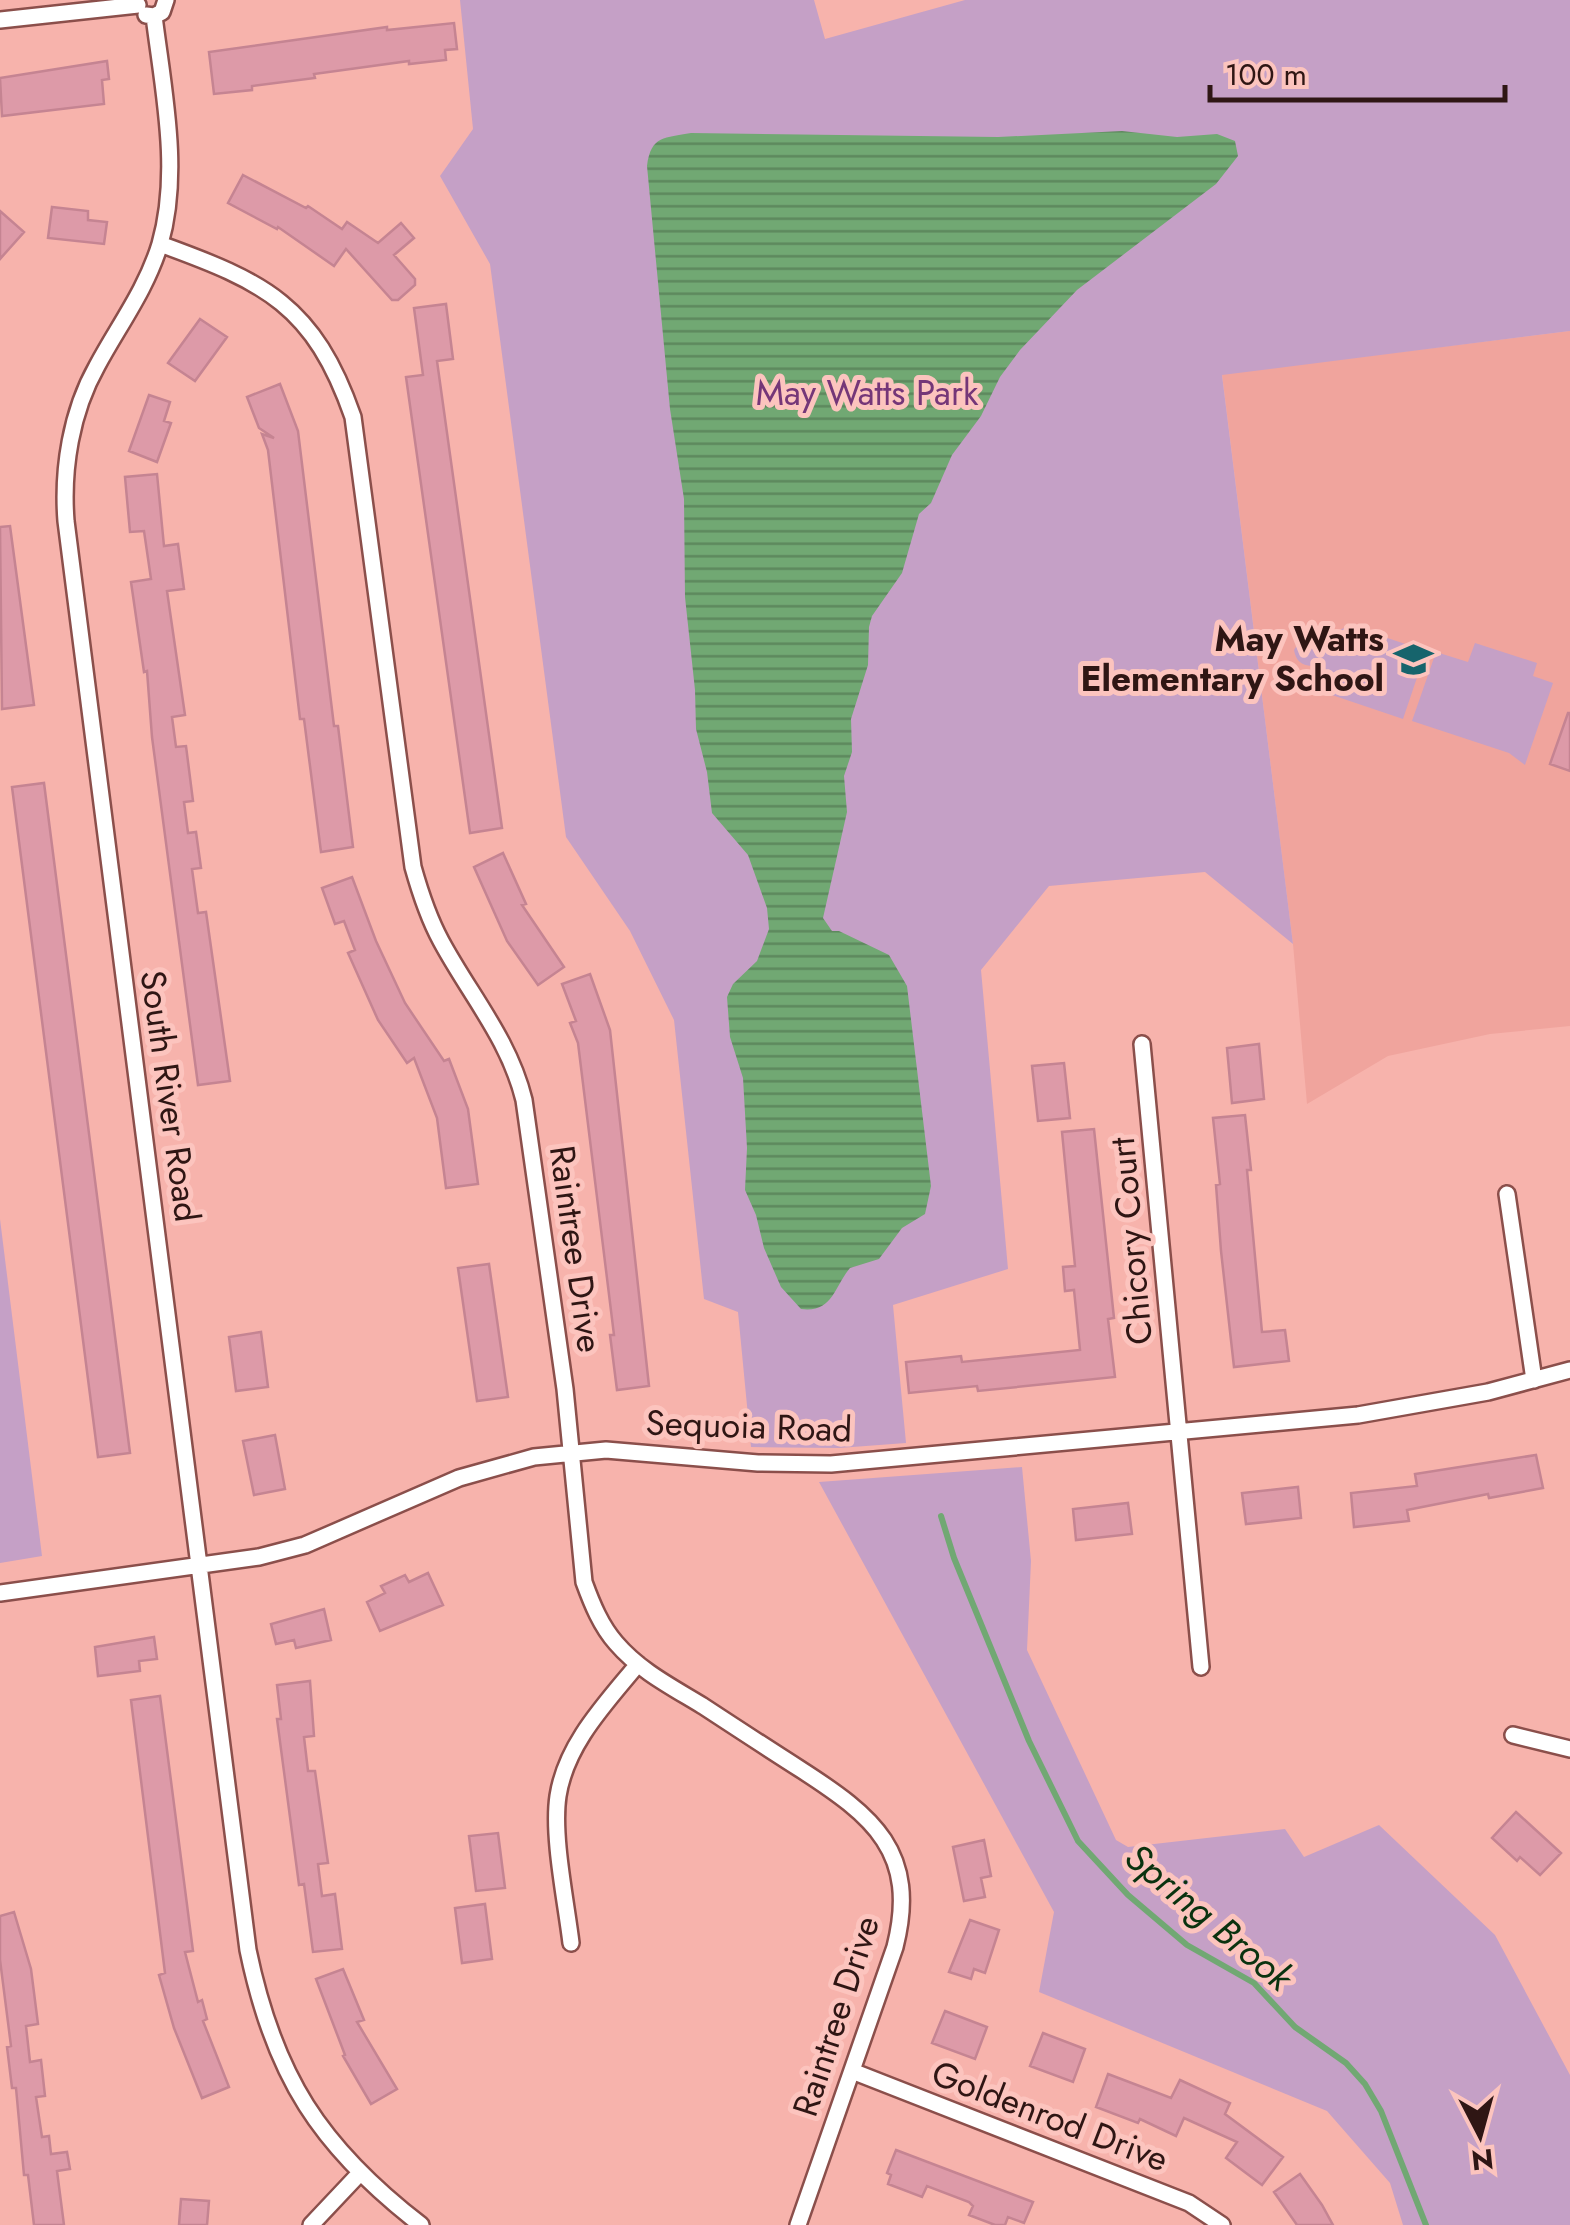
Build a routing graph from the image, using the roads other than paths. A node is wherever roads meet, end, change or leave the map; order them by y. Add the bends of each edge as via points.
1 (167, 0) edge
2 (138, 3) edge
3 (154, 16) junction
4 (0, 20) edge
5 (160, 244) junction
6 (1142, 1044) dead end
7 (1508, 1194) dead end
8 (1570, 1370) edge
9 (1534, 1380) junction
10 (1179, 1432) junction
11 (572, 1454) junction
12 (200, 1566) junction
13 (0, 1593) edge
14 (638, 1664) junction
15 (1201, 1667) dead end
16 (1513, 1735) dead end
17 (1570, 1749) edge
18 (571, 1943) dead end
19 (852, 2071) junction
20 (360, 2173) junction
21 (311, 2225) edge
22 (422, 2225) edge
23 (798, 2225) edge
24 (1222, 2225) edge

1 - 3 street
2 - 3 street
2 - 4 street
3 - 5 street, South River Road via 169,172
5 - 11 street, Raintree Drive via 249,279 288,307 332,367 353,417 410,854 432,923 520,1081
5 - 12 street, South River Road via 84,393 70,444 65,503
6 - 10 street, Chicory Court
7 - 9 street
8 - 9 street, Sequoia Road
9 - 10 street, Sequoia Road via 1412,1408
10 - 11 street, Sequoia Road via 831,1464 606,1450
10 - 15 street, Chicory Court
11 - 12 street, Sequoia Road via 459,1478 305,1546
11 - 14 street, Raintree Drive via 584,1582 602,1624
12 - 13 street, Sequoia Road
12 - 20 street, South River Road via 259,2004 307,2111
14 - 18 street via 584,1734 563,1776 557,1816
14 - 19 street, Raintree Drive via 850,1802 889,1849 900,1879 900,1926
16 - 17 street
19 - 23 street, Raintree Drive
19 - 24 street, Goldenrod Drive via 1189,2203
20 - 21 street
20 - 22 street, South River Road

